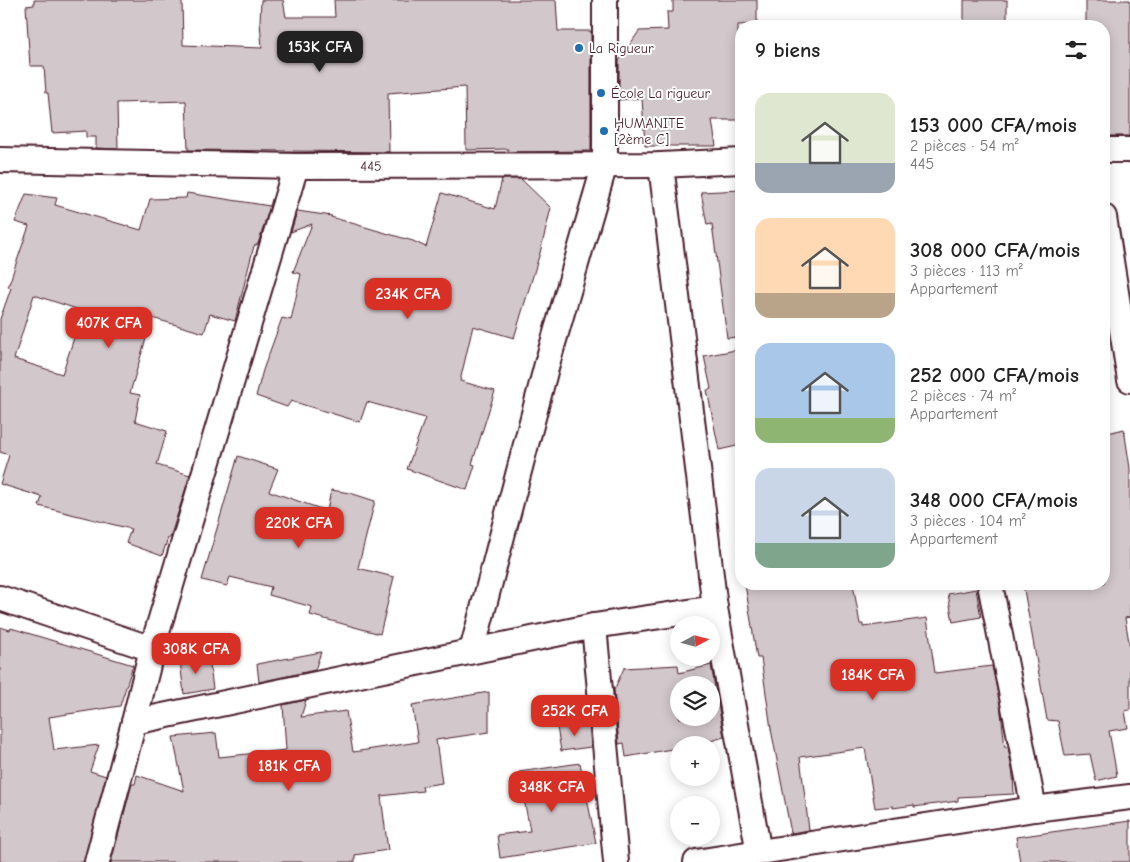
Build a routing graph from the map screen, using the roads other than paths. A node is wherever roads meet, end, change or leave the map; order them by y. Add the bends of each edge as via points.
1 (605, 0) edge
2 (1110, 150) edge
3 (1130, 150) edge
4 (0, 160) edge
5 (735, 161) edge
6 (605, 164) junction
7 (661, 165) junction
8 (296, 166) junction
9 (1110, 255) edge
10 (1130, 380) edge
11 (991, 590) edge
12 (0, 598) edge
13 (715, 608) junction
14 (594, 626) junction
15 (152, 649) junction
16 (472, 651) junction
17 (134, 722) junction
18 (1130, 798) edge
19 (1034, 809) junction
20 (759, 853) junction
21 (97, 862) edge
22 (616, 862) edge
23 (696, 862) edge

1 - 6 street
2 - 3 street
4 - 8 street, 445
5 - 7 street, 445
6 - 7 street, 445
6 - 8 street, 445
6 - 16 street via 547,364
7 - 13 street
8 - 15 street
9 - 10 street
11 - 19 street
12 - 15 street
13 - 14 street
13 - 20 street
14 - 16 street
14 - 22 street
15 - 17 street
16 - 17 street
17 - 21 street
18 - 19 street
19 - 20 street
20 - 23 street

